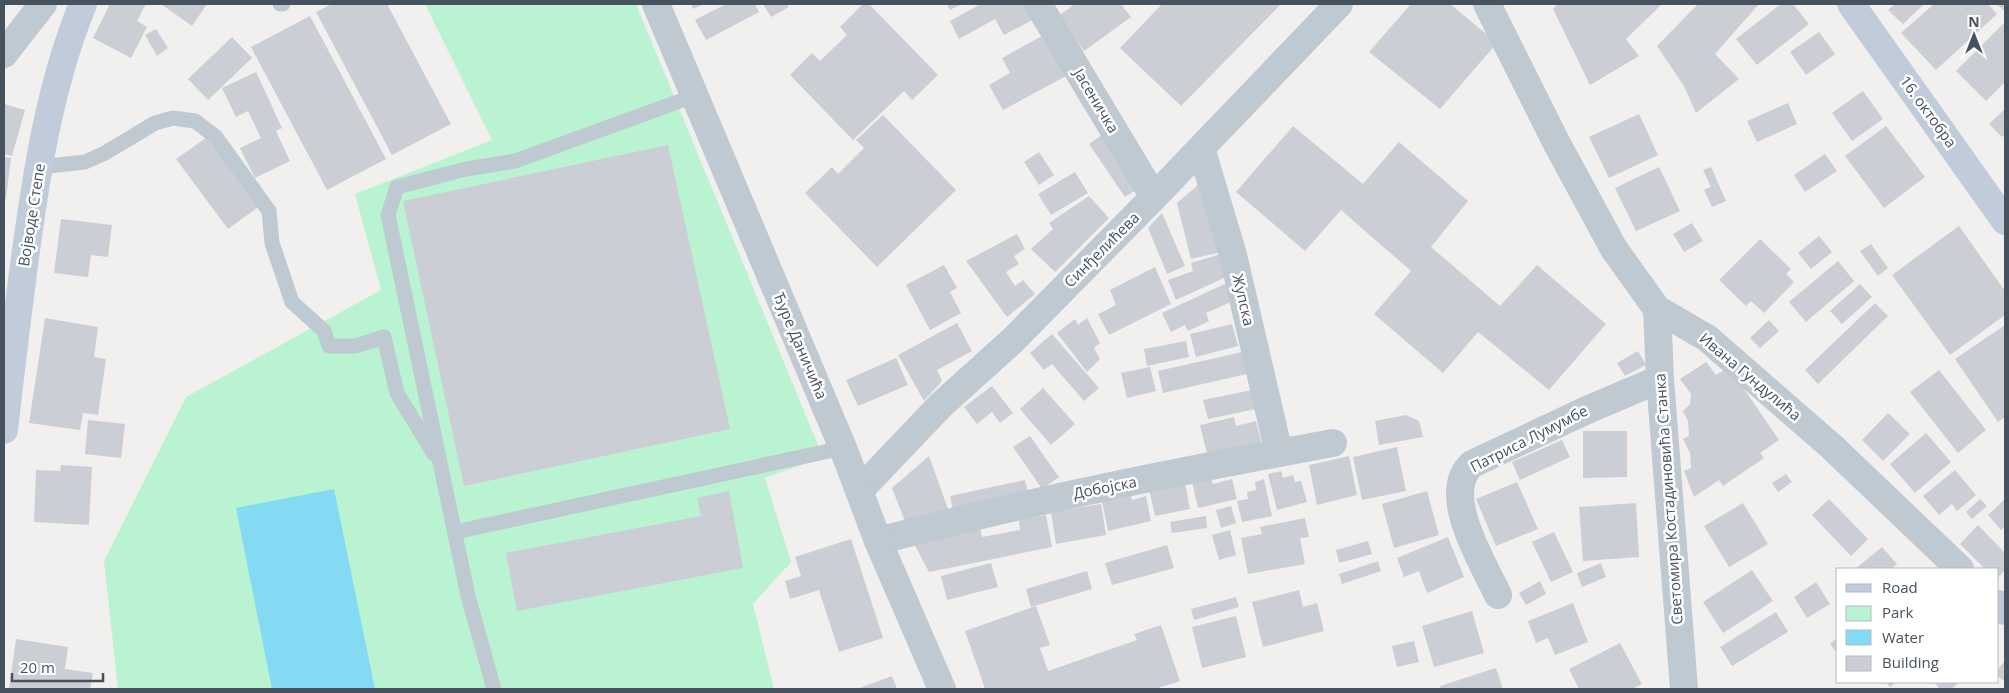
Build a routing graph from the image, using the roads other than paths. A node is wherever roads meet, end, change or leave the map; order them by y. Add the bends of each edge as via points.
1 (42, 4) edge
2 (83, 4) edge
3 (656, 4) edge
4 (1038, 4) edge
5 (1339, 4) edge
6 (1487, 4) edge
7 (1851, 4) edge
8 (4, 54) edge
9 (694, 96) junction
10 (1201, 148) junction
11 (39, 167) junction
12 (1154, 197) junction
13 (2005, 221) edge
14 (1657, 309) junction
15 (1660, 379) junction
16 (4, 430) edge
17 (1333, 443) dead end
18 (843, 448) junction
19 (1279, 453) junction
20 (440, 464) junction
21 (858, 491) junction
22 (454, 532) junction
23 (878, 541) junction
24 (1959, 568) edge
25 (1498, 595) dead end
26 (494, 689) edge
27 (942, 689) edge
28 (1684, 689) edge

1 - 8 street
2 - 11 main road, Војводе Степе via 57,79
3 - 9 street, Ђуре Даничића
4 - 12 street, Јасеничка
5 - 10 street, Синђелићева
6 - 14 street, Ивана Гундулића via 1614,249
7 - 13 main road, 16. октобра
9 - 18 street, Ђуре Даничића
9 - 20 lane via 515,161 397,187 388,215
10 - 12 street, Синђелићева
10 - 19 street, Жупска via 1233,255
11 - 16 main road, Војводе Степе
11 - 20 lane via 85,162 155,123 173,118 195,121 216,137 269,211 272,243 292,302 324,331 329,346 355,346 384,337 397,393
12 - 21 street, Синђелићева
14 - 15 street, Светомира Костадиновића Станка
14 - 24 street, Ивана Гундулића via 1707,338 1831,446
15 - 25 street, Патриса Лумумбе via 1587,410 1472,464 1466,470 1459,489 1461,510
15 - 28 street, Светомира Костадиновића Станка
17 - 19 street, Добојска
18 - 21 street, Ђуре Даничића
18 - 22 lane
19 - 23 street, Добојска via 977,515
20 - 22 lane
21 - 23 street, Ђуре Даничића
22 - 26 lane
23 - 27 street, Ђуре Даничића

